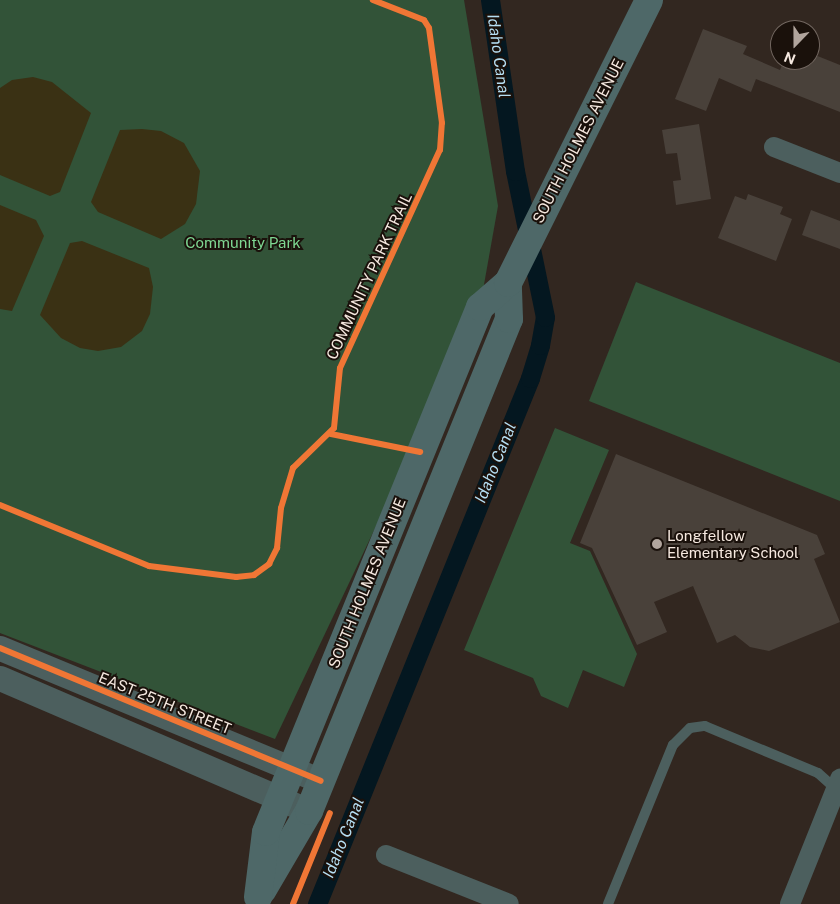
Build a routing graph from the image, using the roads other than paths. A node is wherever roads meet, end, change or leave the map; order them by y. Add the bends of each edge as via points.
1 (648, 0) edge
2 (774, 147) dead end
3 (840, 173) edge
4 (508, 282) junction
5 (0, 648) edge
6 (0, 678) edge
7 (292, 769) junction
8 (321, 781) junction
9 (839, 787) edge
10 (280, 799) junction
11 (309, 811) junction
12 (386, 855) dead end
13 (257, 900) edge
14 (509, 904) edge
15 (608, 904) edge
16 (790, 904) edge

1 - 4 main road, SOUTH HOLMES AVENUE
2 - 3 street
4 - 7 main road, SOUTH HOLMES AVENUE via 480,307
4 - 8 main road, SOUTH HOLMES AVENUE via 509,319
5 - 7 street, EAST 25TH STREET
6 - 10 street
7 - 8 street, EAST 25TH STREET
7 - 10 main road, SOUTH HOLMES AVENUE
8 - 11 main road, SOUTH HOLMES AVENUE
9 - 15 lane via 818,773 705,726 690,728 673,745
9 - 16 street
10 - 11 street
10 - 13 main road, SOUTH HOLMES AVENUE via 266,832
11 - 13 main road, SOUTH HOLMES AVENUE
12 - 14 street

